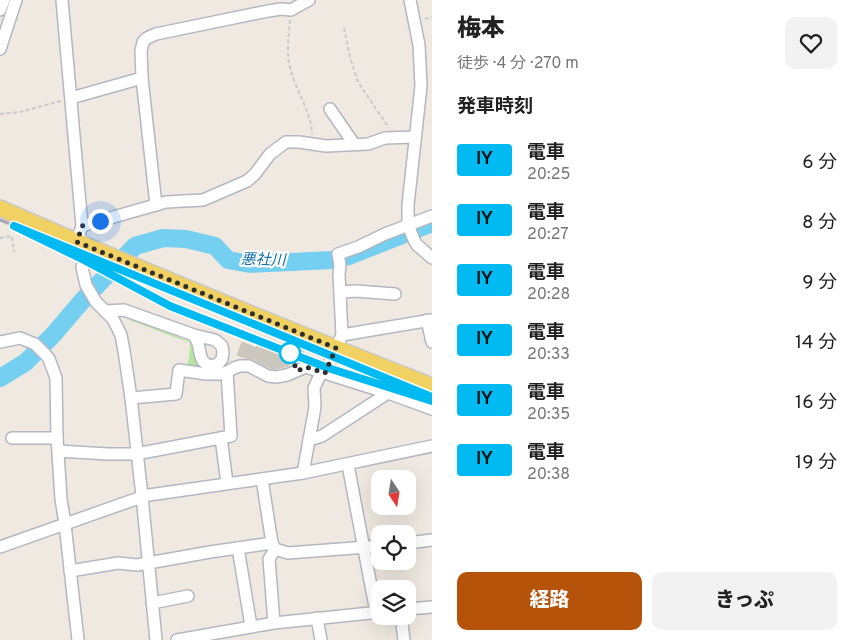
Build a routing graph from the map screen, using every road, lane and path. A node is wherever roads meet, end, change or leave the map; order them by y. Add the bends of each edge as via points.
1 (4, 0) edge
2 (16, 0) edge
3 (62, 0) edge
4 (310, 0) edge
5 (410, 0) edge
6 (0, 10) edge
7 (291, 10) junction
8 (344, 28) dead end
9 (0, 49) edge
10 (142, 78) junction
11 (71, 98) junction
12 (330, 109) dead end
13 (0, 114) edge
14 (416, 137) junction
15 (396, 138) junction
16 (313, 144) junction
17 (354, 144) junction
18 (156, 205) junction
19 (0, 208) edge
20 (432, 216) edge
21 (82, 226) junction
22 (408, 226) junction
23 (0, 238) edge
24 (83, 244) junction
25 (14, 252) dead end
26 (431, 256) edge
27 (340, 292) junction
28 (395, 294) dead end
29 (105, 311) junction
30 (429, 320) edge
31 (194, 336) dead end
32 (0, 342) edge
33 (339, 342) junction
34 (432, 342) edge
35 (298, 351) junction
36 (291, 362) dead end
37 (227, 372) junction
38 (323, 373) junction
39 (432, 386) edge
40 (388, 393) junction
41 (131, 398) junction
42 (432, 409) edge
43 (12, 438) dead end
44 (57, 438) junction
45 (221, 438) junction
46 (310, 440) junction
47 (432, 446) edge
48 (58, 451) junction
49 (136, 454) junction
50 (348, 465) junction
51 (303, 473) junction
52 (262, 479) junction
53 (227, 483) junction
54 (142, 496) junction
55 (65, 524) junction
56 (432, 540) edge
57 (416, 542) edge
58 (273, 546) junction
59 (363, 547) junction
60 (371, 547) edge
61 (0, 548) edge
62 (238, 548) junction
63 (149, 563) junction
64 (70, 571) junction
65 (371, 582) edge
66 (188, 596) dead end
67 (152, 602) junction
68 (432, 607) edge
69 (416, 608) edge
70 (371, 613) edge
71 (317, 618) junction
72 (274, 623) junction
73 (402, 625) edge
74 (250, 626) junction
75 (229, 635) edge
76 (78, 640) edge
77 (156, 640) edge
78 (177, 640) edge
79 (321, 640) edge
80 (404, 640) edge

1 - 6 street
2 - 9 street
3 - 11 street
4 - 7 street
5 - 14 street via 419,45 421,78
7 - 10 street via 268,11 147,38 141,51
7 - 16 path via 290,67 307,113
8 - 15 path via 358,82
10 - 11 street
10 - 18 street
11 - 13 path
11 - 21 street
12 - 17 street
14 - 15 street
14 - 22 street
15 - 17 street
16 - 17 street
16 - 18 street via 286,142 270,154 247,181 204,200
18 - 21 street
19 - 24 main road
20 - 22 street
21 - 24 street
22 - 26 street via 414,240
22 - 27 street via 338,254
23 - 25 path via 12,236
24 - 29 street via 82,267 86,285
24 - 33 main road
27 - 28 street
27 - 33 street
29 - 31 street via 124,310
29 - 41 street via 121,335
30 - 33 street
30 - 34 street
32 - 44 street via 20,338 35,344 49,359 56,378
33 - 38 street
33 - 39 main road
35 - 35 path via 293,347 304,350
35 - 36 path
37 - 38 street via 249,366 276,377 306,367
37 - 41 street via 206,374 179,370 176,394
37 - 45 street via 231,436
38 - 40 street
38 - 46 street via 314,388
40 - 42 street
40 - 46 street via 322,436
41 - 49 street
43 - 44 street
44 - 48 street
45 - 49 street
45 - 53 street
46 - 51 street
47 - 50 street
48 - 49 street
48 - 55 street
49 - 54 street
50 - 51 street
50 - 59 street
51 - 52 street
52 - 53 street
52 - 58 street
53 - 54 street
54 - 55 street
54 - 63 street
55 - 61 street
55 - 64 street
56 - 57 street
58 - 59 street via 288,553
58 - 62 street
58 - 72 street via 269,559
59 - 60 street
59 - 65 street
62 - 63 street
62 - 74 street
63 - 64 street via 118,563
63 - 67 street
64 - 76 street
66 - 67 street
67 - 77 street
68 - 69 street
70 - 71 street
71 - 72 street
71 - 79 street
72 - 74 street
73 - 80 street
74 - 75 street
75 - 78 street

